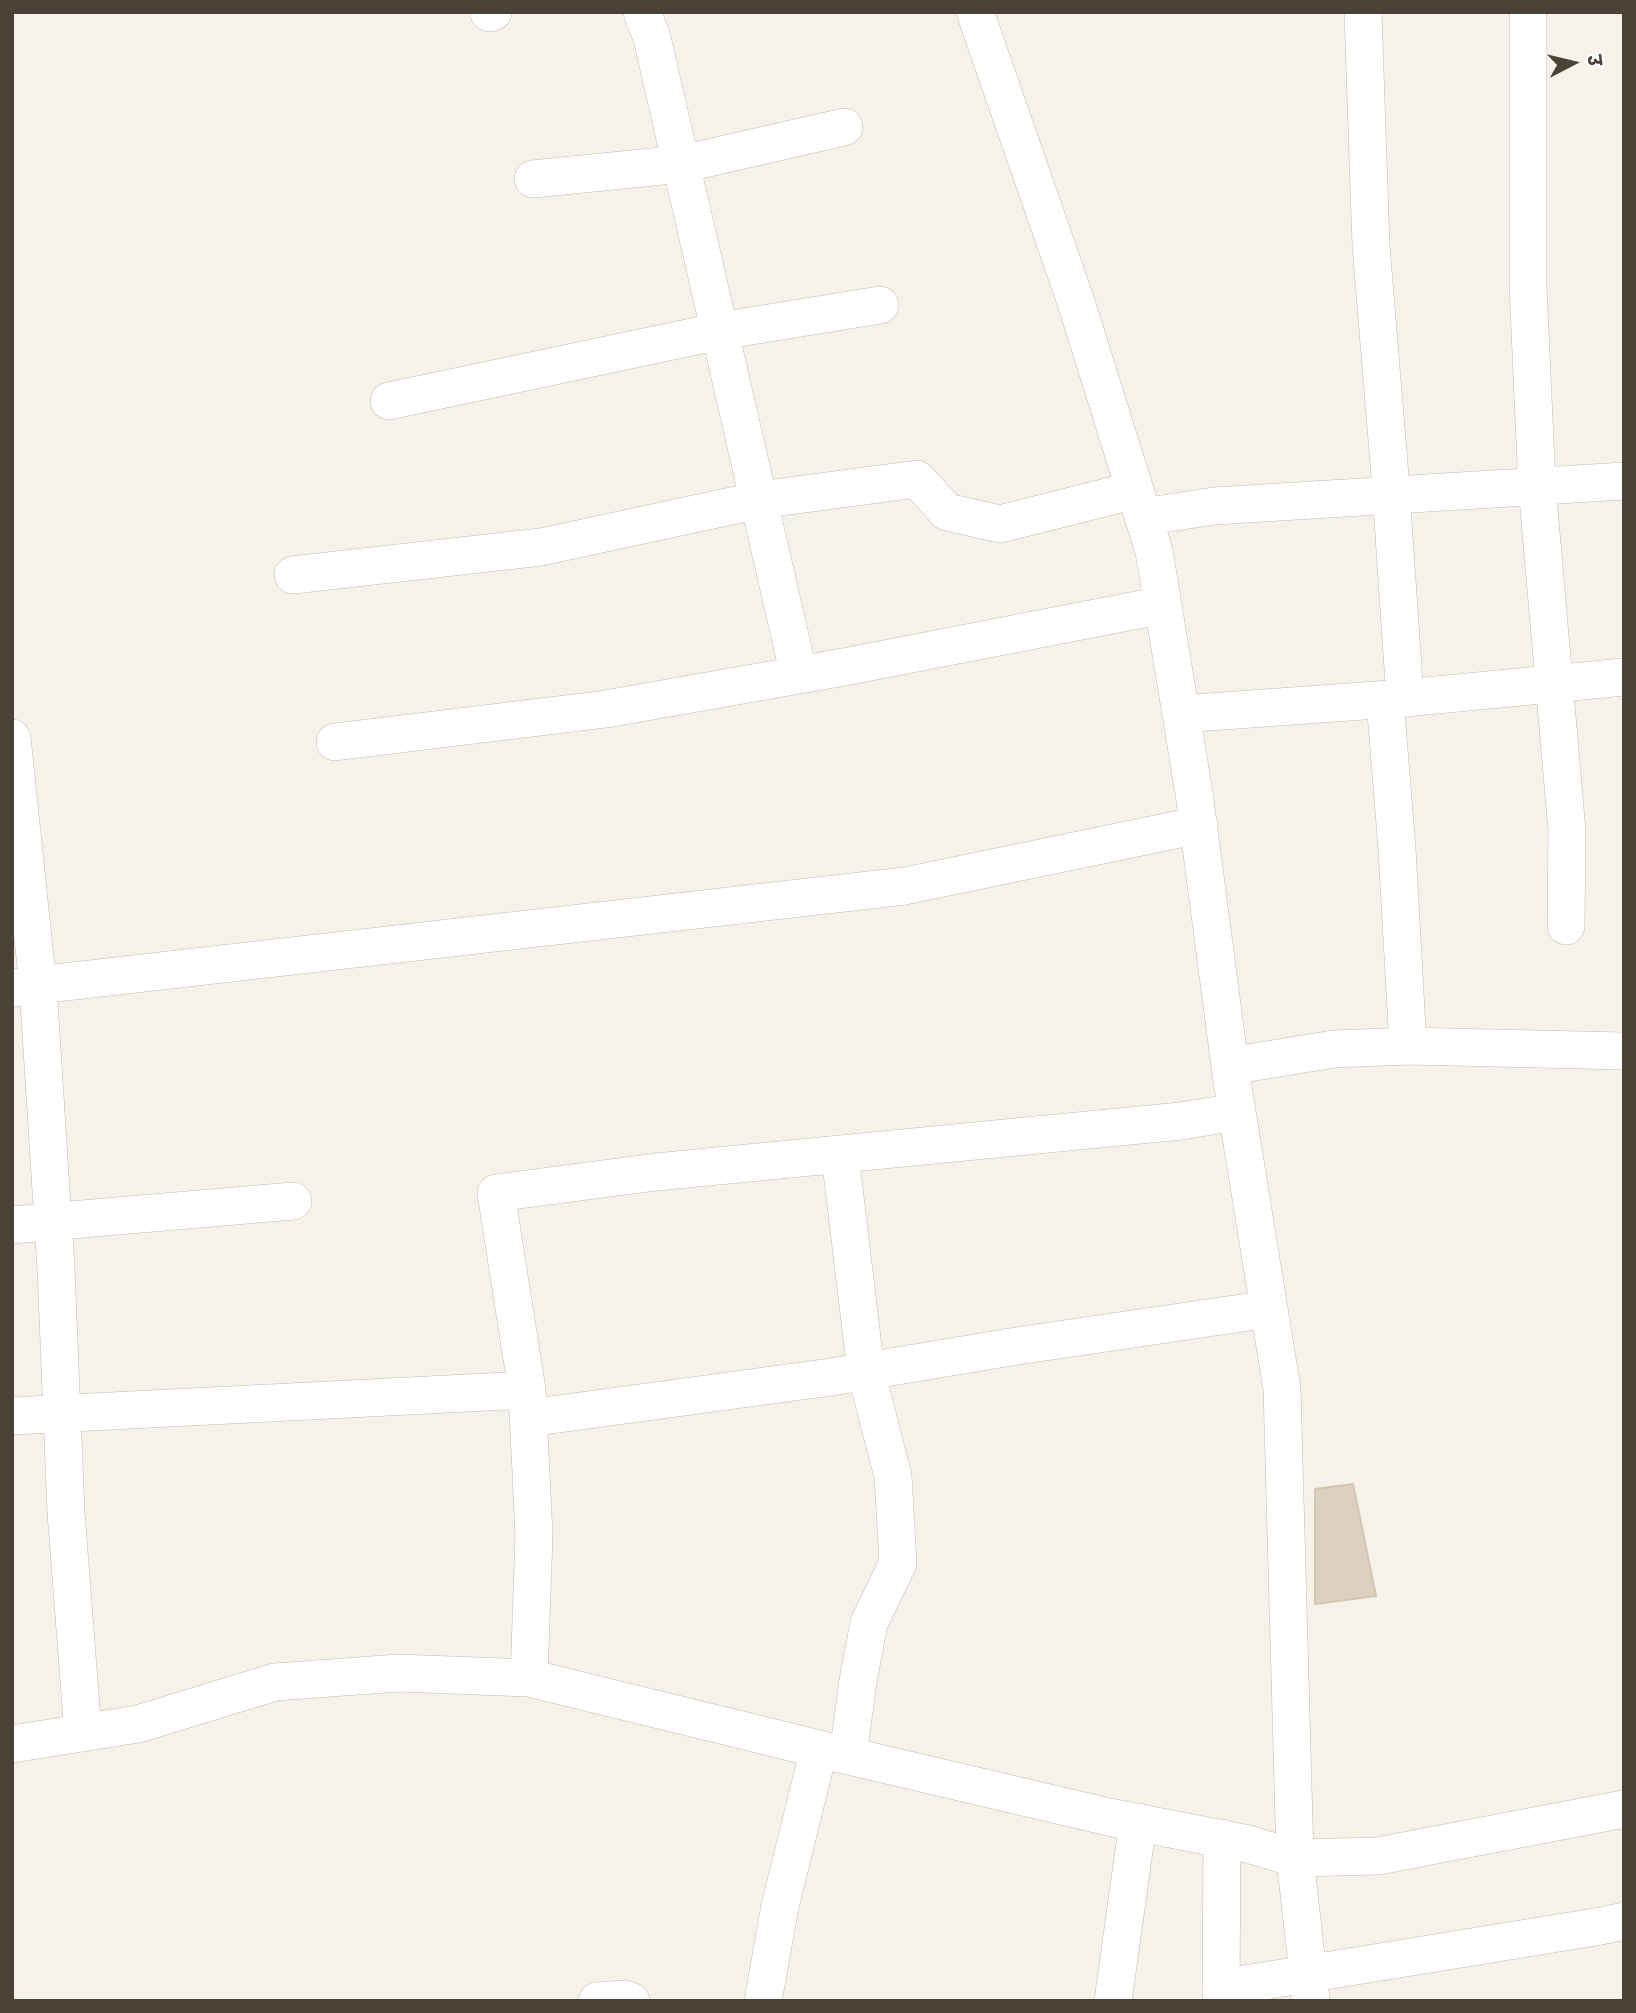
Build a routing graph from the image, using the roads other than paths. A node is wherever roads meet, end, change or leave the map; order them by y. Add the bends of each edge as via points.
1 (642, 12) edge
2 (975, 12) edge
3 (1363, 12) edge
4 (1528, 12) edge
5 (844, 127) dead end
6 (682, 164) junction
7 (533, 179) dead end
8 (880, 305) dead end
9 (720, 331) junction
10 (388, 401) dead end
11 (1624, 481) edge
12 (1537, 486) junction
13 (1391, 494) junction
14 (759, 500) junction
15 (1139, 503) junction
16 (293, 575) dead end
17 (1163, 605) junction
18 (799, 675) junction
19 (1624, 677) edge
20 (1555, 684) junction
21 (1395, 699) junction
22 (1181, 714) junction
23 (12, 738) edge
24 (335, 742) dead end
25 (15, 789) edge
26 (1199, 825) junction
27 (1566, 926) dead end
28 (25, 987) edge
29 (1408, 1046) junction
30 (1624, 1051) edge
31 (1230, 1066) junction
32 (1237, 1112) junction
33 (840, 1155) junction
34 (293, 1201) dead end
35 (53, 1223) junction
36 (12, 1225) edge
37 (1269, 1309) junction
38 (866, 1372) junction
39 (528, 1404) junction
40 (62, 1413) junction
41 (12, 1416) edge
42 (529, 1678) junction
43 (83, 1733) junction
44 (12, 1744) edge
45 (834, 1753) junction
46 (1624, 1809) edge
47 (1138, 1822) junction
48 (1222, 1838) junction
49 (1295, 1858) junction
50 (1624, 1921) edge
51 (1309, 1987) edge
52 (1221, 1995) edge
53 (597, 2001) edge
54 (631, 2001) edge
55 (763, 2001) edge
56 (1114, 2001) edge

1 - 6 street
2 - 15 street via 1076,302
3 - 13 street via 1371,246
4 - 12 street via 1528,286
5 - 6 street
6 - 7 street
6 - 9 street
8 - 9 street
9 - 10 street
9 - 14 street
11 - 12 street
12 - 13 street
12 - 20 street
13 - 15 street via 1214,506
13 - 21 street
14 - 15 street via 917,479 947,512 1000,524
14 - 16 street via 541,547
14 - 18 street
15 - 17 street via 1154,551
17 - 18 street
17 - 22 street
18 - 24 street via 606,709
19 - 20 street
20 - 21 street
20 - 27 street via 1567,831
21 - 22 street
21 - 29 street via 1397,849
22 - 26 street
23 - 25 street
25 - 28 street
26 - 28 street via 905,887
26 - 31 street
28 - 35 street
29 - 30 street
29 - 31 street via 1334,1049
31 - 32 street
32 - 33 street
32 - 37 street
33 - 38 street
33 - 39 street via 496,1193
34 - 35 street
35 - 36 street
35 - 40 street
37 - 38 street
37 - 49 street via 1282,1389
38 - 39 street
38 - 45 street via 893,1476 898,1563 869,1623 858,1681
39 - 40 street
39 - 42 street via 534,1535
40 - 41 street
40 - 43 street
42 - 43 street via 399,1673 275,1682 138,1724
42 - 45 street
43 - 44 street
45 - 47 street
45 - 55 street via 780,1906
46 - 49 street via 1378,1856
47 - 48 street
47 - 56 street
48 - 49 street
48 - 52 street
49 - 51 street
50 - 51 street
51 - 52 street
53 - 54 street

